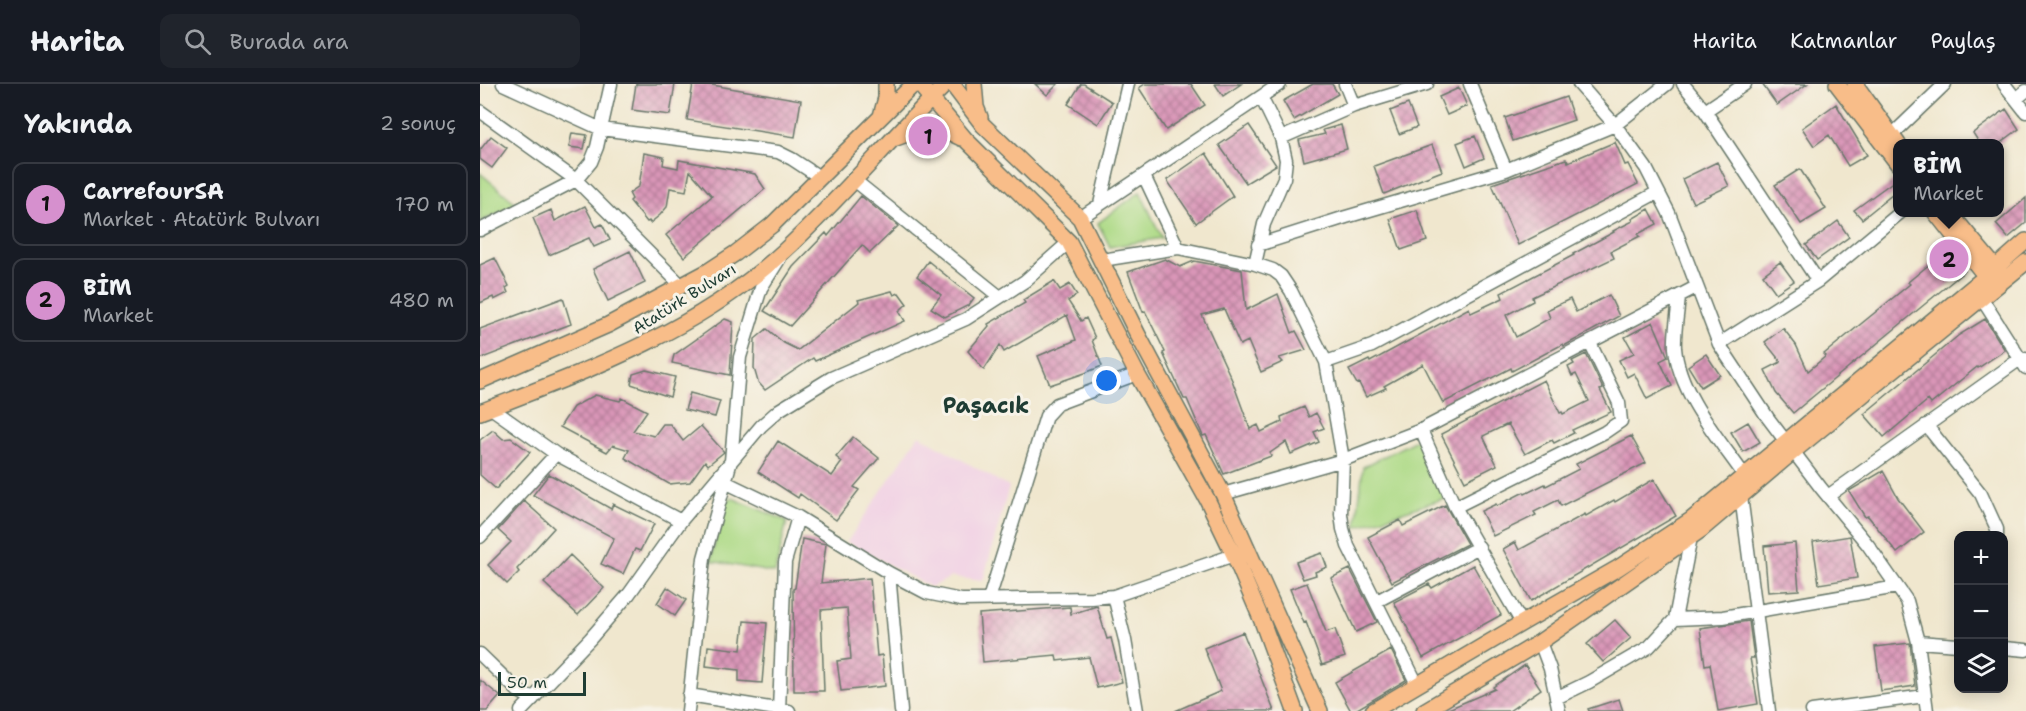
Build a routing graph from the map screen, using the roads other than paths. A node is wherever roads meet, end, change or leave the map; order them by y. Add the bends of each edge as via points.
1 (503, 84) edge
2 (611, 84) edge
3 (886, 84) edge
4 (914, 84) edge
5 (919, 84) edge
6 (946, 84) edge
7 (952, 84) edge
8 (974, 84) edge
9 (1128, 84) edge
10 (1280, 84) edge
11 (1345, 84) edge
12 (1427, 84) edge
13 (1470, 84) edge
14 (1579, 84) edge
15 (1667, 84) edge
16 (1683, 84) edge
17 (1746, 84) edge
18 (1837, 84) edge
19 (1855, 84) edge
20 (1945, 84) edge
21 (2004, 84) edge
22 (2026, 91) edge
23 (1261, 97) junction
24 (932, 98) junction
25 (2016, 99) junction
26 (1354, 106) junction
27 (480, 111) edge
28 (1705, 111) junction
29 (2026, 112) edge
30 (881, 118) junction
31 (983, 125) junction
32 (1615, 125) junction
33 (601, 129) junction
34 (1281, 138) junction
35 (1894, 139) edge
36 (1896, 139) edge
37 (890, 141) junction
38 (966, 141) junction
39 (1893, 157) edge
40 (1506, 170) junction
41 (1144, 176) junction
42 (821, 178) junction
43 (853, 179) junction
44 (576, 180) junction
45 (1658, 192) junction
46 (1100, 204) junction
47 (1896, 217) edge
48 (1939, 217) edge
49 (1952, 217) edge
50 (1080, 218) junction
51 (480, 230) edge
52 (2026, 241) edge
53 (1069, 242) junction
54 (1258, 245) junction
55 (1178, 248) junction
56 (784, 251) junction
57 (1102, 260) junction
58 (2026, 262) edge
59 (1255, 264) junction
60 (1995, 278) junction
61 (1818, 281) junction
62 (681, 285) junction
63 (1696, 287) junction
64 (1000, 297) junction
65 (1679, 297) junction
66 (1982, 299) junction
67 (1590, 343) junction
68 (1719, 344) junction
69 (1326, 362) junction
70 (2024, 362) edge
71 (1137, 374) junction
72 (480, 381) edge
73 (485, 410) edge
74 (1926, 425) junction
75 (1421, 430) junction
76 (1790, 446) junction
77 (556, 454) junction
78 (1343, 460) junction
79 (731, 461) junction
80 (1744, 475) junction
81 (725, 482) junction
82 (1223, 494) junction
83 (1741, 496) junction
84 (1828, 496) junction
85 (1455, 507) junction
86 (798, 517) junction
87 (681, 521) junction
88 (1997, 531) edge
89 (480, 537) edge
90 (1691, 537) junction
91 (1479, 547) junction
92 (1234, 555) junction
93 (889, 573) junction
94 (1897, 587) junction
95 (1114, 596) junction
96 (989, 599) junction
97 (1377, 601) junction
98 (1757, 611) junction
99 (1674, 619) junction
100 (1522, 622) junction
101 (1540, 642) junction
102 (1918, 642) junction
103 (1954, 645) edge
104 (2008, 648) edge
105 (2026, 650) edge
106 (480, 654) edge
107 (1417, 684) junction
108 (689, 695) junction
109 (1925, 696) junction
110 (1556, 698) junction
111 (533, 699) junction
112 (1434, 708) edge
113 (784, 710) edge
114 (521, 711) edge
115 (688, 711) edge
116 (901, 711) edge
117 (1137, 711) edge
118 (1295, 711) edge
119 (1320, 711) edge
120 (1373, 711) edge
121 (1559, 711) edge
122 (1769, 711) edge
123 (1812, 711) edge
124 (1927, 711) edge

1 - 33 street
2 - 33 street
3 - 30 main road
4 - 30 main road, Atatürk Bulvarı
5 - 24 main road
6 - 24 main road, Atatürk Bulvarı
7 - 31 main road
8 - 31 main road
9 - 46 street
10 - 23 street
11 - 26 street
12 - 26 street
13 - 40 street
14 - 32 street
15 - 32 street
16 - 28 street
17 - 28 street
18 - 39 main road
19 - 35 main road
20 - 36 street
21 - 25 street
22 - 25 street
23 - 34 street
23 - 41 street
24 - 37 main road, Atatürk Bulvarı
24 - 38 main road
25 - 29 street
26 - 34 street
27 - 44 street
28 - 61 street
30 - 42 main road, Atatürk Bulvarı
31 - 50 main road
32 - 40 street
32 - 45 street
33 - 42 street via 778,152
33 - 44 street via 591,162
34 - 54 street via 1286,160 1284,178
37 - 38 main road via 920,129 949,131
37 - 43 main road, Atatürk Bulvarı
38 - 53 main road
40 - 54 street
41 - 46 street
41 - 55 street
42 - 62 main road, Atatürk Bulvarı via 736,253
43 - 56 main road, Atatürk Bulvarı
43 - 64 street
44 - 51 street
44 - 62 street
45 - 63 street
45 - 69 street via 1372,346
46 - 50 street
47 - 61 street
48 - 60 main road
49 - 60 main road
50 - 57 main road
52 - 60 main road
53 - 64 street via 1025,281
53 - 71 main road
54 - 59 street
55 - 57 street
55 - 59 street
56 - 73 main road, Atatürk Bulvarı via 720,300 647,344
56 - 79 street via 761,288 740,357
57 - 82 main road
58 - 60 main road
59 - 69 street via 1281,276
60 - 66 main road
60 - 76 main road
61 - 68 street
62 - 72 main road, Atatürk Bulvarı via 608,325
63 - 65 street
63 - 68 street
64 - 79 street via 966,319 801,395 761,426
65 - 67 street
65 - 80 street via 1675,347 1681,376 1690,396
66 - 70 street
66 - 76 main road
67 - 75 street
67 - 85 street via 1619,403 1621,421
68 - 76 street
69 - 78 street
70 - 74 street
71 - 92 main road
71 - 96 street via 1057,404 1046,416
73 - 77 street
74 - 84 street
74 - 88 street via 1981,494
75 - 78 street
75 - 85 street
76 - 80 main road
76 - 83 main road
76 - 84 street
77 - 87 street
77 - 89 street
78 - 82 street
78 - 97 street via 1343,529
79 - 81 street
79 - 87 street
80 - 100 main road via 1691,520 1618,568
81 - 86 street
81 - 108 street via 704,558
82 - 119 main road
83 - 90 main road
83 - 98 street
84 - 94 street
85 - 91 street
86 - 93 street
86 - 113 street via 785,562
87 - 111 street via 628,594
90 - 99 street
90 - 101 main road
91 - 97 street
91 - 100 street
92 - 95 street
92 - 118 main road
93 - 96 street via 927,593 961,600
93 - 116 street
94 - 98 street
94 - 102 street via 1906,601
95 - 96 street
95 - 117 street
97 - 107 street
98 - 99 street
98 - 122 street
99 - 110 street via 1648,647
100 - 107 main road
101 - 110 street
101 - 112 main road
102 - 103 street
102 - 109 street
104 - 105 street
106 - 111 street via 518,691
107 - 120 main road
108 - 113 street
108 - 115 street
109 - 123 street
109 - 124 street
110 - 121 street
111 - 114 street

